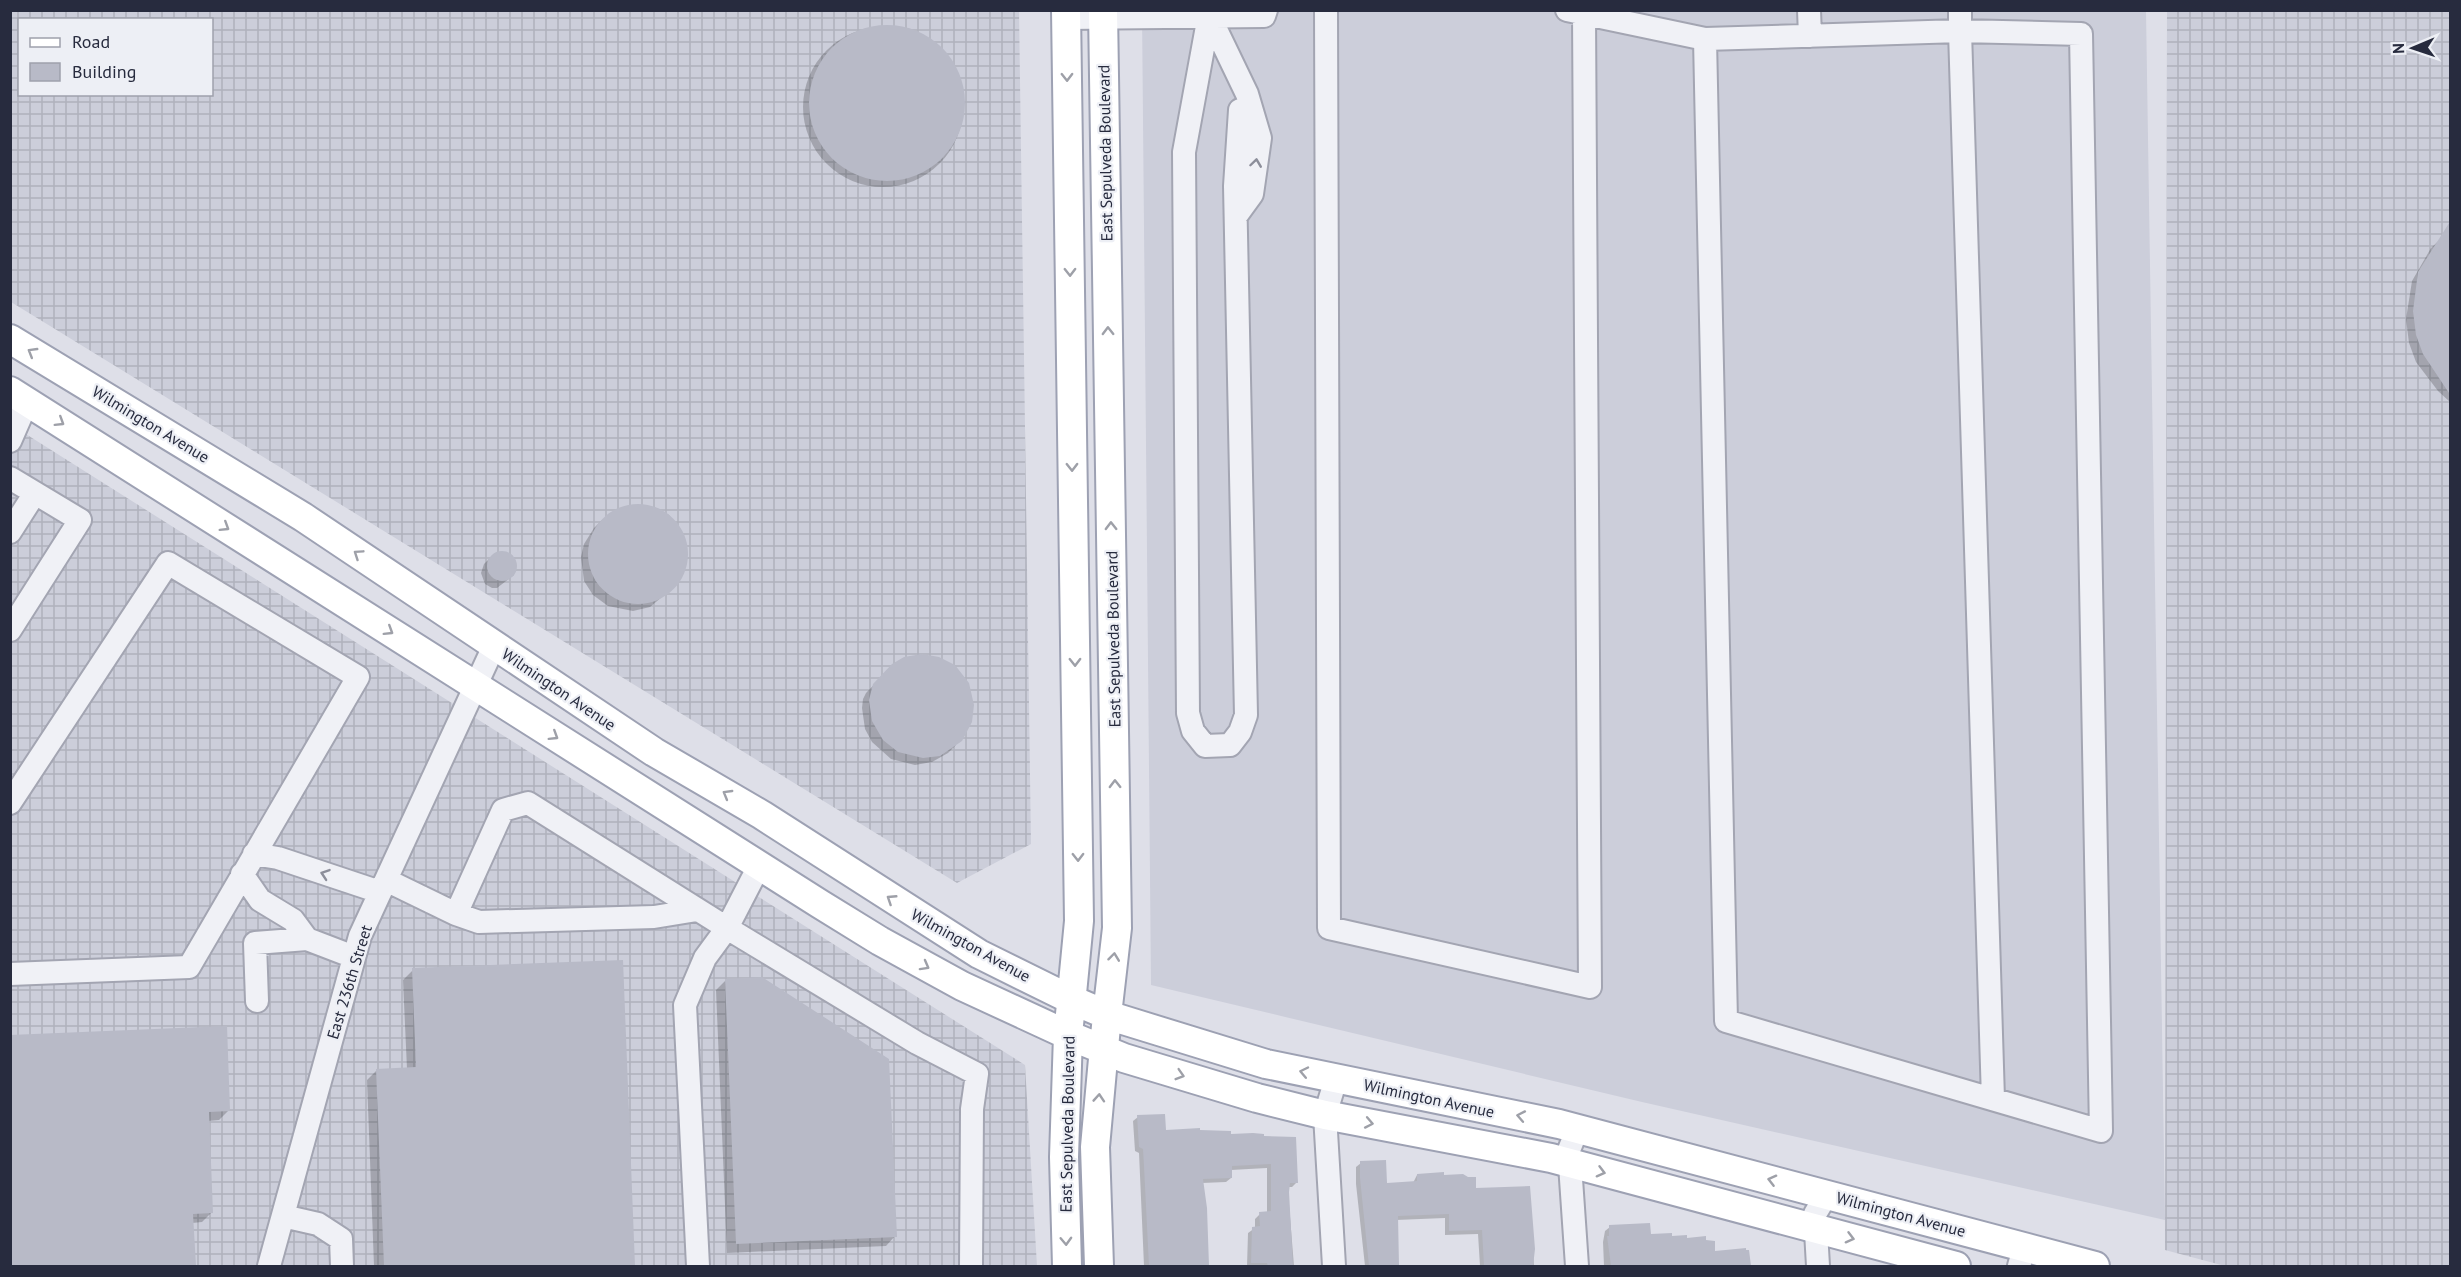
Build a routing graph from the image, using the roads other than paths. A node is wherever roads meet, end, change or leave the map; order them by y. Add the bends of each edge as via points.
1 (1266, 10) edge
2 (1326, 10) edge
3 (1809, 10) edge
4 (1576, 12) edge
5 (1066, 14) edge
6 (1103, 14) edge
7 (1210, 14) edge
8 (1960, 21) edge
9 (1810, 36) junction
10 (1705, 39) junction
11 (1243, 102) junction
12 (1236, 216) junction
13 (10, 339) edge
14 (19, 396) edge
15 (10, 441) edge
16 (10, 478) edge
17 (35, 493) junction
18 (10, 532) edge
19 (10, 630) edge
20 (494, 645) junction
21 (474, 685) junction
22 (10, 803) edge
23 (254, 854) junction
24 (759, 866) junction
25 (242, 874) junction
26 (383, 886) junction
27 (697, 910) junction
28 (456, 914) junction
29 (727, 928) junction
30 (308, 939) junction
31 (354, 957) junction
32 (10, 974) edge
33 (1070, 999) junction
34 (257, 1000) dead end
35 (1107, 1015) junction
36 (1068, 1035) junction
37 (1104, 1050) junction
38 (1336, 1079) junction
39 (1993, 1099) junction
40 (1325, 1114) junction
41 (1577, 1130) junction
42 (1570, 1163) junction
43 (1827, 1194) junction
44 (283, 1216) junction
45 (1816, 1229) junction
46 (2022, 1257) edge
47 (269, 1266) edge
48 (342, 1266) edge
49 (698, 1266) edge
50 (971, 1266) edge
51 (1067, 1266) edge
52 (1100, 1266) edge
53 (1334, 1266) edge
54 (1577, 1266) edge
55 (1818, 1266) edge
56 (1956, 1266) edge
57 (2095, 1266) edge

1 - 7 street via 1264,16
2 - 4 street via 1329,928 1590,987
3 - 9 street
4 - 10 street
5 - 6 street
5 -> 33 main road, East Sepulveda Boulevard via 1079,921
6 - 7 street
35 -> 6 main road, East Sepulveda Boulevard via 1117,928
7 - 11 street
7 - 12 street via 1184,153 1188,713 1193,731 1205,746 1230,745 1246,715
8 - 9 street
8 - 39 street
8 - 39 street via 2081,34 2101,1131
9 - 10 street
10 - 39 street via 1726,1021
11 - 12 street via 1226,133 1222,183
12 -> 11 street via 1252,194 1260,138
20 -> 13 main road, Wilmington Avenue via 303,518
14 - 15 street
14 -> 21 main road
16 - 17 street
17 - 18 street
17 - 19 street via 80,520
20 - 21 street, East 236th Street
33 -> 20 main road, Wilmington Avenue via 969,948 762,815 654,752
21 -> 24 main road
21 - 26 street, East 236th Street
22 - 23 street via 168,563 358,677
23 - 25 street
26 -> 23 street
24 - 29 street
24 -> 36 main road via 962,986
25 - 30 street via 260,900 293,920
25 - 32 street via 189,966
26 - 28 street
26 - 31 street, East 236th Street
27 - 28 street via 654,917 479,922
27 - 28 street via 528,803 503,810
27 - 29 street
29 - 49 street via 705,958 685,1005
29 - 50 street via 917,1043 977,1074 972,1109
30 - 31 street
30 - 34 street via 255,943
31 - 44 street, East 236th Street
33 - 35 main road, Wilmington Avenue
33 - 36 main road, East Sepulveda Boulevard
35 - 37 main road, East Sepulveda Boulevard
38 -> 35 main road, Wilmington Avenue via 1266,1064
36 - 37 main road
36 -> 51 main road, East Sepulveda Boulevard via 1064,1157
37 -> 40 main road via 1257,1098
52 -> 37 main road, East Sepulveda Boulevard via 1095,1147
38 - 40 street
41 -> 38 main road, Wilmington Avenue
40 -> 42 main road
40 - 53 street
41 - 42 street via 1569,1150
43 -> 41 main road, Wilmington Avenue
42 -> 45 main road
42 - 54 street
43 - 45 street via 1815,1214
43 - 46 main road, Wilmington Avenue
44 - 47 street, East 236th Street
44 - 48 street via 318,1224 341,1239
45 - 55 street
45 -> 56 main road
46 - 57 main road, Wilmington Avenue

